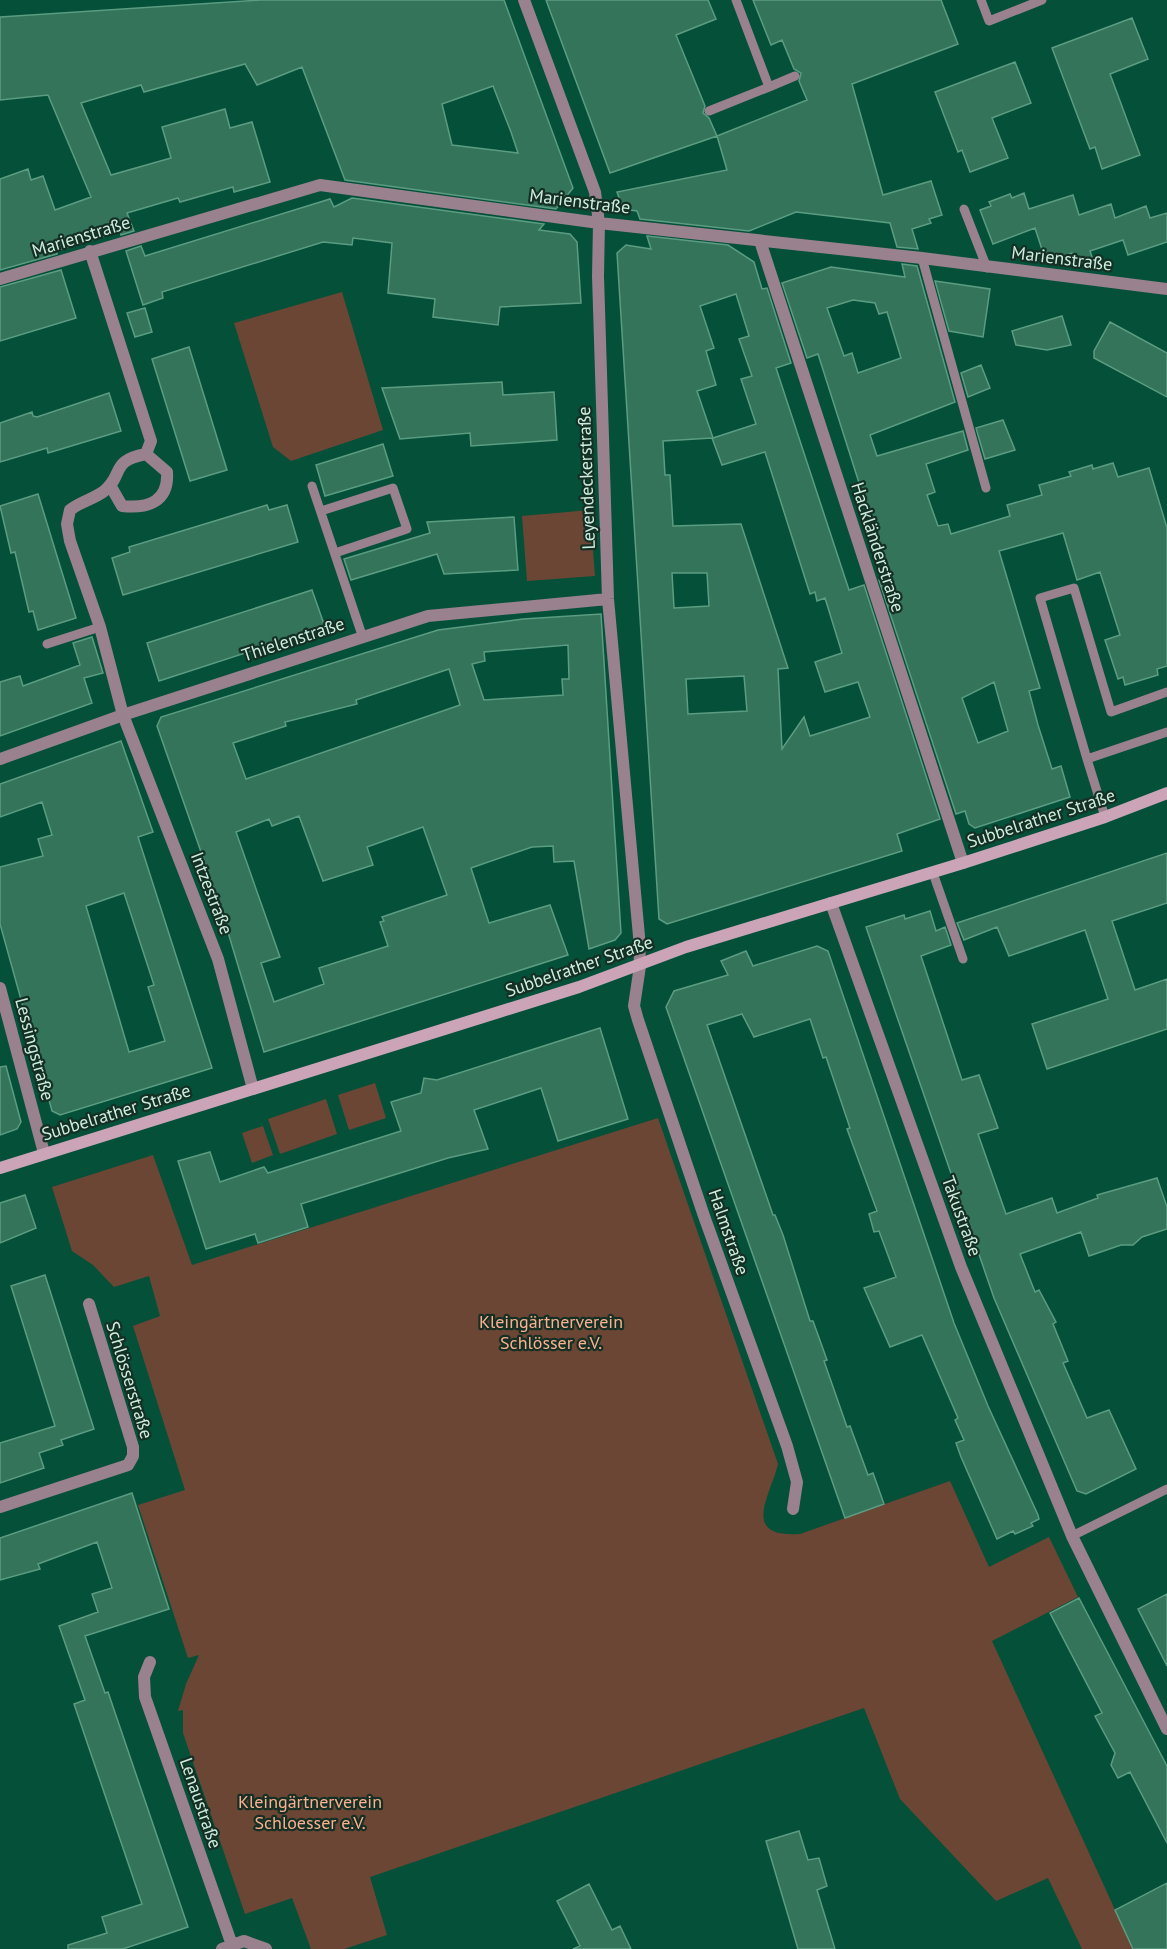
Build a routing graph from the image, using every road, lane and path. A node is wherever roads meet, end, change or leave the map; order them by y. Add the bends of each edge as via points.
1 (524, 0) edge
2 (736, 0) edge
3 (981, 0) edge
4 (1042, 0) edge
5 (795, 76) dead end
6 (769, 87) junction
7 (709, 111) dead end
8 (964, 209) dead end
9 (599, 223) junction
10 (760, 241) junction
11 (90, 251) junction
12 (922, 258) junction
13 (987, 268) junction
14 (0, 279) edge
15 (1167, 289) edge
16 (146, 454) junction
17 (110, 485) junction
18 (312, 486) dead end
19 (986, 488) dead end
20 (321, 511) junction
21 (335, 553) junction
22 (608, 599) junction
23 (100, 627) junction
24 (362, 635) junction
25 (47, 644) dead end
26 (1167, 692) edge
27 (123, 715) junction
28 (1167, 732) edge
29 (0, 759) edge
30 (1087, 759) junction
31 (1167, 793) edge
32 (1105, 818) junction
33 (963, 863) junction
34 (933, 873) junction
35 (831, 903) junction
36 (963, 959) dead end
37 (640, 966) junction
38 (0, 988) edge
39 (253, 1089) junction
40 (44, 1153) junction
41 (0, 1168) edge
42 (88, 1304) dead end
43 (1167, 1490) edge
44 (0, 1507) edge
45 (793, 1509) dead end
46 (1072, 1536) junction
47 (150, 1662) dead end
48 (1167, 1729) edge
49 (227, 1947) edge
50 (266, 1949) edge

1 - 9 street, Leyendeckerstraße via 595,192
2 - 6 lane
3 - 4 lane via 989,21
5 - 6 lane
6 - 7 lane
8 - 13 lane
9 - 10 street, Marienstraße
9 - 11 street, Marienstraße via 320,185
9 - 22 street, Leyendeckerstraße
10 - 12 street, Marienstraße
10 - 33 street, Hackländerstraße
11 - 14 street, Marienstraße
11 - 16 street via 151,441
12 - 13 street, Marienstraße
12 - 19 lane
13 - 15 street, Marienstraße
16 - 17 street via 118,466
16 - 17 street via 167,472 164,495 135,508 122,506
17 - 23 street, Intzestraße via 70,510 67,524
18 - 20 lane
20 - 21 lane
20 - 21 lane via 393,488 407,529
21 - 24 lane
22 - 24 street, Thielenstraße via 428,616
22 - 37 street, Leyendeckerstraße
23 - 25 lane
23 - 27 street, Intzestraße
24 - 27 street, Thielenstraße
26 - 30 lane via 1111,711 1074,588 1040,598
27 - 29 street, Thielenstraße
27 - 39 street, Intzestraße via 218,959
28 - 30 lane
30 - 32 lane
31 - 32 main road, Subbelrather Straße
32 - 33 main road, Subbelrather Straße
33 - 34 main road, Subbelrather Straße
34 - 35 main road, Subbelrather Straße
34 - 36 lane
35 - 37 main road, Subbelrather Straße via 686,946
35 - 46 street, Takustraße via 961,1267
37 - 39 main road, Subbelrather Straße
37 - 45 street, Halmstraße via 634,1006 787,1446 797,1482
38 - 40 street, Lessingstraße
39 - 40 main road, Subbelrather Straße
40 - 41 main road, Subbelrather Straße
42 - 44 street, Schlösserstraße via 133,1448 128,1465
43 - 46 lane
46 - 48 street, Takustraße
47 - 49 street, Lenaustraße via 144,1677 145,1697
49 - 50 street via 244,1941

